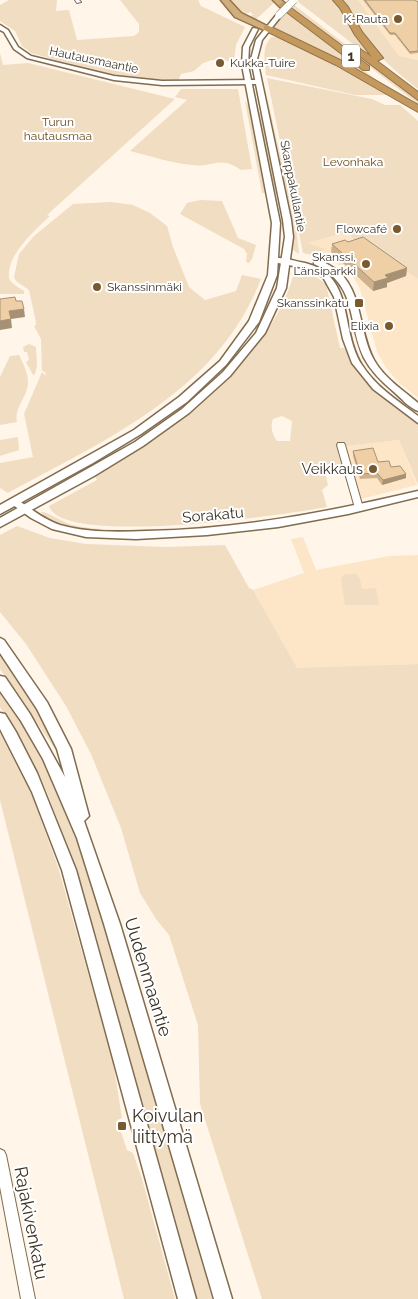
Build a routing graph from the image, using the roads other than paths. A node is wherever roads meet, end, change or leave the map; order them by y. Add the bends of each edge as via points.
1 (225, 0) edge
2 (294, 0) edge
3 (337, 0) edge
4 (283, 1) edge
5 (272, 10) dead end
6 (0, 26) edge
7 (260, 28) junction
8 (248, 82) junction
9 (258, 82) junction
10 (408, 89) junction
11 (418, 97) edge
12 (418, 108) edge
13 (276, 260) junction
14 (288, 260) junction
15 (416, 404) edge
16 (418, 420) edge
17 (340, 445) dead end
18 (418, 494) edge
19 (14, 502) junction
20 (359, 508) junction
21 (24, 509) junction
22 (0, 510) edge
23 (0, 523) edge
24 (0, 643) edge
25 (0, 681) edge
26 (0, 718) edge
27 (93, 865) junction
28 (0, 1155) edge
29 (28, 1299) edge
30 (187, 1299) edge
31 (223, 1299) edge

1 - 7 highway via 244,22
2 - 7 main road, Skarppakullantie, bridge
3 - 10 highway via 374,54
4 - 5 main road
4 - 10 highway, 1
4 - 12 highway, 1
6 - 8 street, Hautausmaantie via 15,47 26,55 103,76 162,83
7 - 8 main road, Skarppakullantie via 245,52
7 - 9 main road, Skarppakullantie via 254,59
7 - 12 highway via 280,34 339,63
8 - 9 street, Hautausmaantie
8 - 13 main road, Skarppakullantie via 276,223
9 - 14 main road, Skarppakullantie via 288,224
10 - 11 highway, 1
13 - 14 street
13 - 19 main road, Skarppakullantie via 266,296 250,327 228,356 196,388 126,439
14 - 15 street via 321,263 341,276 348,288 368,358 379,373
14 - 16 street via 330,278 357,365 378,388
14 - 21 main road, Skarppakullantie via 279,296 263,328 240,361 208,393 140,444
17 - 20 street
18 - 20 street, Sorakatu
19 - 21 street, Sorakatu
19 - 22 main road, Skarppakullantie
20 - 21 street, Sorakatu via 237,529 152,535 75,532 42,521
21 - 23 main road, Skarppakullantie
24 - 27 main road via 42,706 64,749
25 - 27 main road, Uudenmaantie via 28,721 59,777
26 - 30 main road via 40,793 68,870
27 - 31 main road, Uudenmaantie
28 - 29 street, Rajakivenkatu

